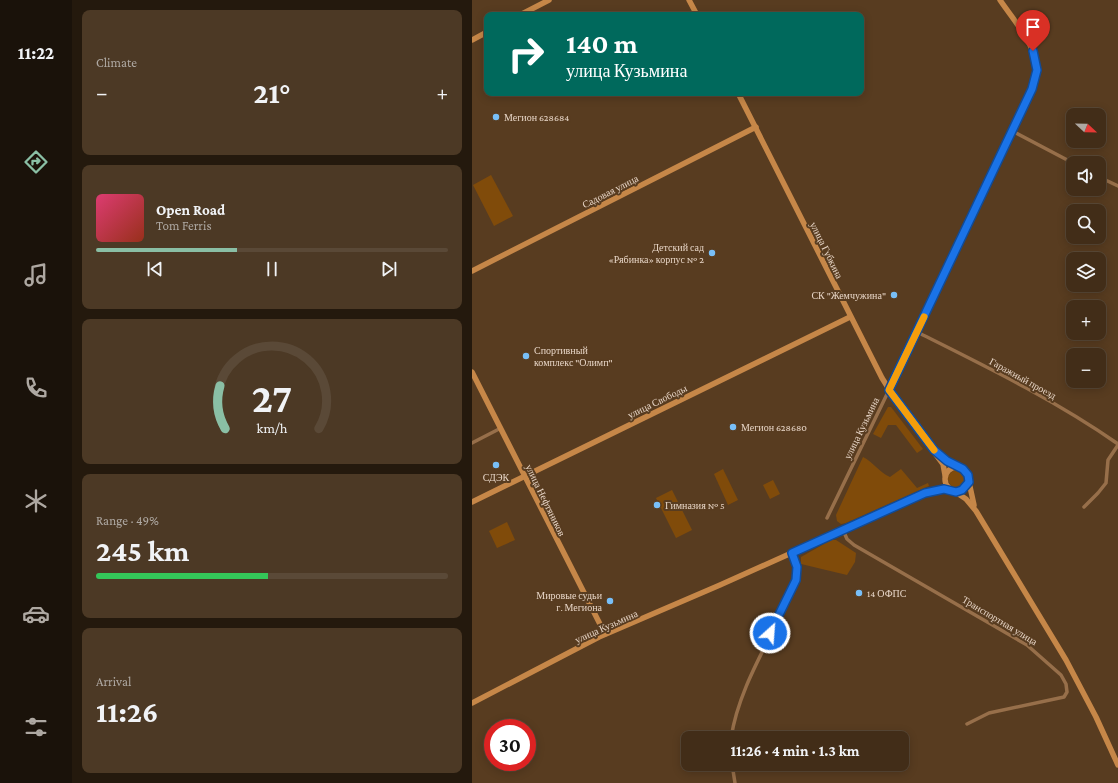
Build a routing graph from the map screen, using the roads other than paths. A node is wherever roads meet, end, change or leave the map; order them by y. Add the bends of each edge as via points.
1 (548, 0) edge
2 (689, 0) edge
3 (693, 0) edge
4 (1000, 0) edge
5 (526, 12) edge
6 (696, 12) edge
7 (697, 12) edge
8 (484, 34) edge
9 (472, 40) edge
10 (740, 96) edge
11 (756, 127) junction
12 (1012, 131) junction
13 (1066, 159) edge
14 (1106, 180) edge
15 (1118, 186) edge
16 (472, 272) edge
17 (850, 316) junction
18 (917, 332) junction
19 (472, 372) edge
20 (889, 390) junction
21 (501, 428) junction
22 (472, 443) edge
23 (1118, 444) edge
24 (934, 450) junction
25 (960, 467) junction
26 (524, 476) junction
27 (945, 476) junction
28 (969, 478) junction
29 (952, 491) junction
30 (925, 493) junction
31 (472, 502) edge
32 (1084, 507) dead end
33 (976, 511) junction
34 (828, 518) dead end
35 (843, 530) junction
36 (792, 553) junction
37 (605, 634) junction
38 (472, 703) edge
39 (967, 724) dead end
40 (732, 731) edge
41 (1117, 763) edge
42 (1118, 769) edge
43 (733, 771) edge
44 (735, 783) edge

1 - 5 main road
2 - 6 main road
3 - 7 main road
4 - 12 main road, улица Кузьмина via 1029,44 1037,64 1035,82
8 - 9 main road
10 - 11 main road, улица Губкина
11 - 16 main road, Садовая улица
11 - 17 main road, улица Губкина
12 - 13 street
12 - 18 main road, улица Кузьмина
14 - 15 street
17 - 20 main road, улица Губкина
17 - 26 main road, улица Свободы
18 - 20 main road, улица Кузьмина
18 - 23 street, Гаражный проезд via 1091,425
19 - 21 main road, улица Нефтяников
20 - 24 main road, улица Губкина
20 - 34 street, улица Кузьмина
21 - 22 street
21 - 26 main road, улица Нефтяников
23 - 32 street via 1108,460 1106,483
24 - 25 main road via 947,461
24 - 27 main road via 943,464
25 - 27 main road via 951,468
25 - 28 main road via 966,471
26 - 31 main road, улица Свободы
26 - 37 main road, улица Нефтяников
27 - 29 main road via 946,484
27 - 30 main road via 940,484
28 - 29 main road via 966,488
28 - 33 main road
29 - 30 main road via 941,489
29 - 33 main road via 966,499
30 - 35 main road, улица Кузьмина
33 - 41 main road, Транспортная улица via 1066,660
35 - 36 main road, улица Кузьмина
35 - 39 street, Транспортная улица via 847,539 854,545 1023,643 1052,666 1066,684 1067,692 1062,697 989,713
36 - 37 main road, улица Кузьмина
36 - 40 street via 797,567 796,580 745,689
37 - 38 main road, улица Кузьмина
41 - 42 main road, Транспортная улица
43 - 44 street

